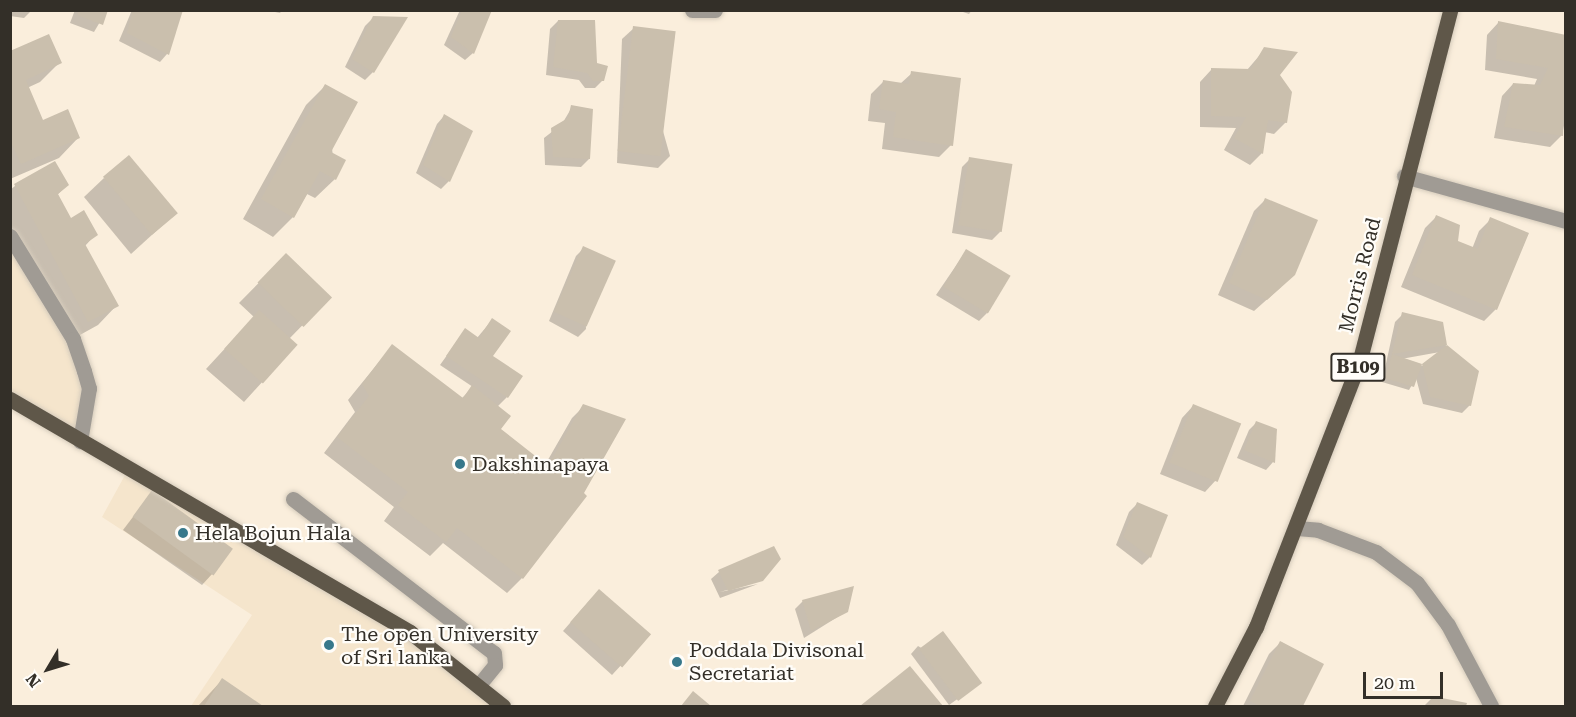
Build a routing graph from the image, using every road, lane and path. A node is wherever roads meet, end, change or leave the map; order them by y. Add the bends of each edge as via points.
1 (692, 10) edge
2 (716, 10) edge
3 (1450, 10) edge
4 (1404, 176) junction
5 (1566, 222) edge
6 (10, 236) edge
7 (10, 399) edge
8 (80, 441) junction
9 (293, 500) dead end
10 (1297, 528) junction
11 (478, 686) junction
12 (503, 706) edge
13 (1215, 706) edge
14 (1491, 706) edge

1 - 2 street
3 - 4 main road, Morris Road / B109
4 - 5 street
4 - 10 main road, Morris Road / B109 via 1389,257 1359,363
6 - 8 street via 73,339 89,388
7 - 8 main road
8 - 11 main road via 410,632
9 - 11 street via 494,653 495,665
10 - 13 main road, Morris Road / B109 via 1256,627
10 - 14 street via 1318,530 1376,552 1417,583 1448,625
11 - 12 main road

